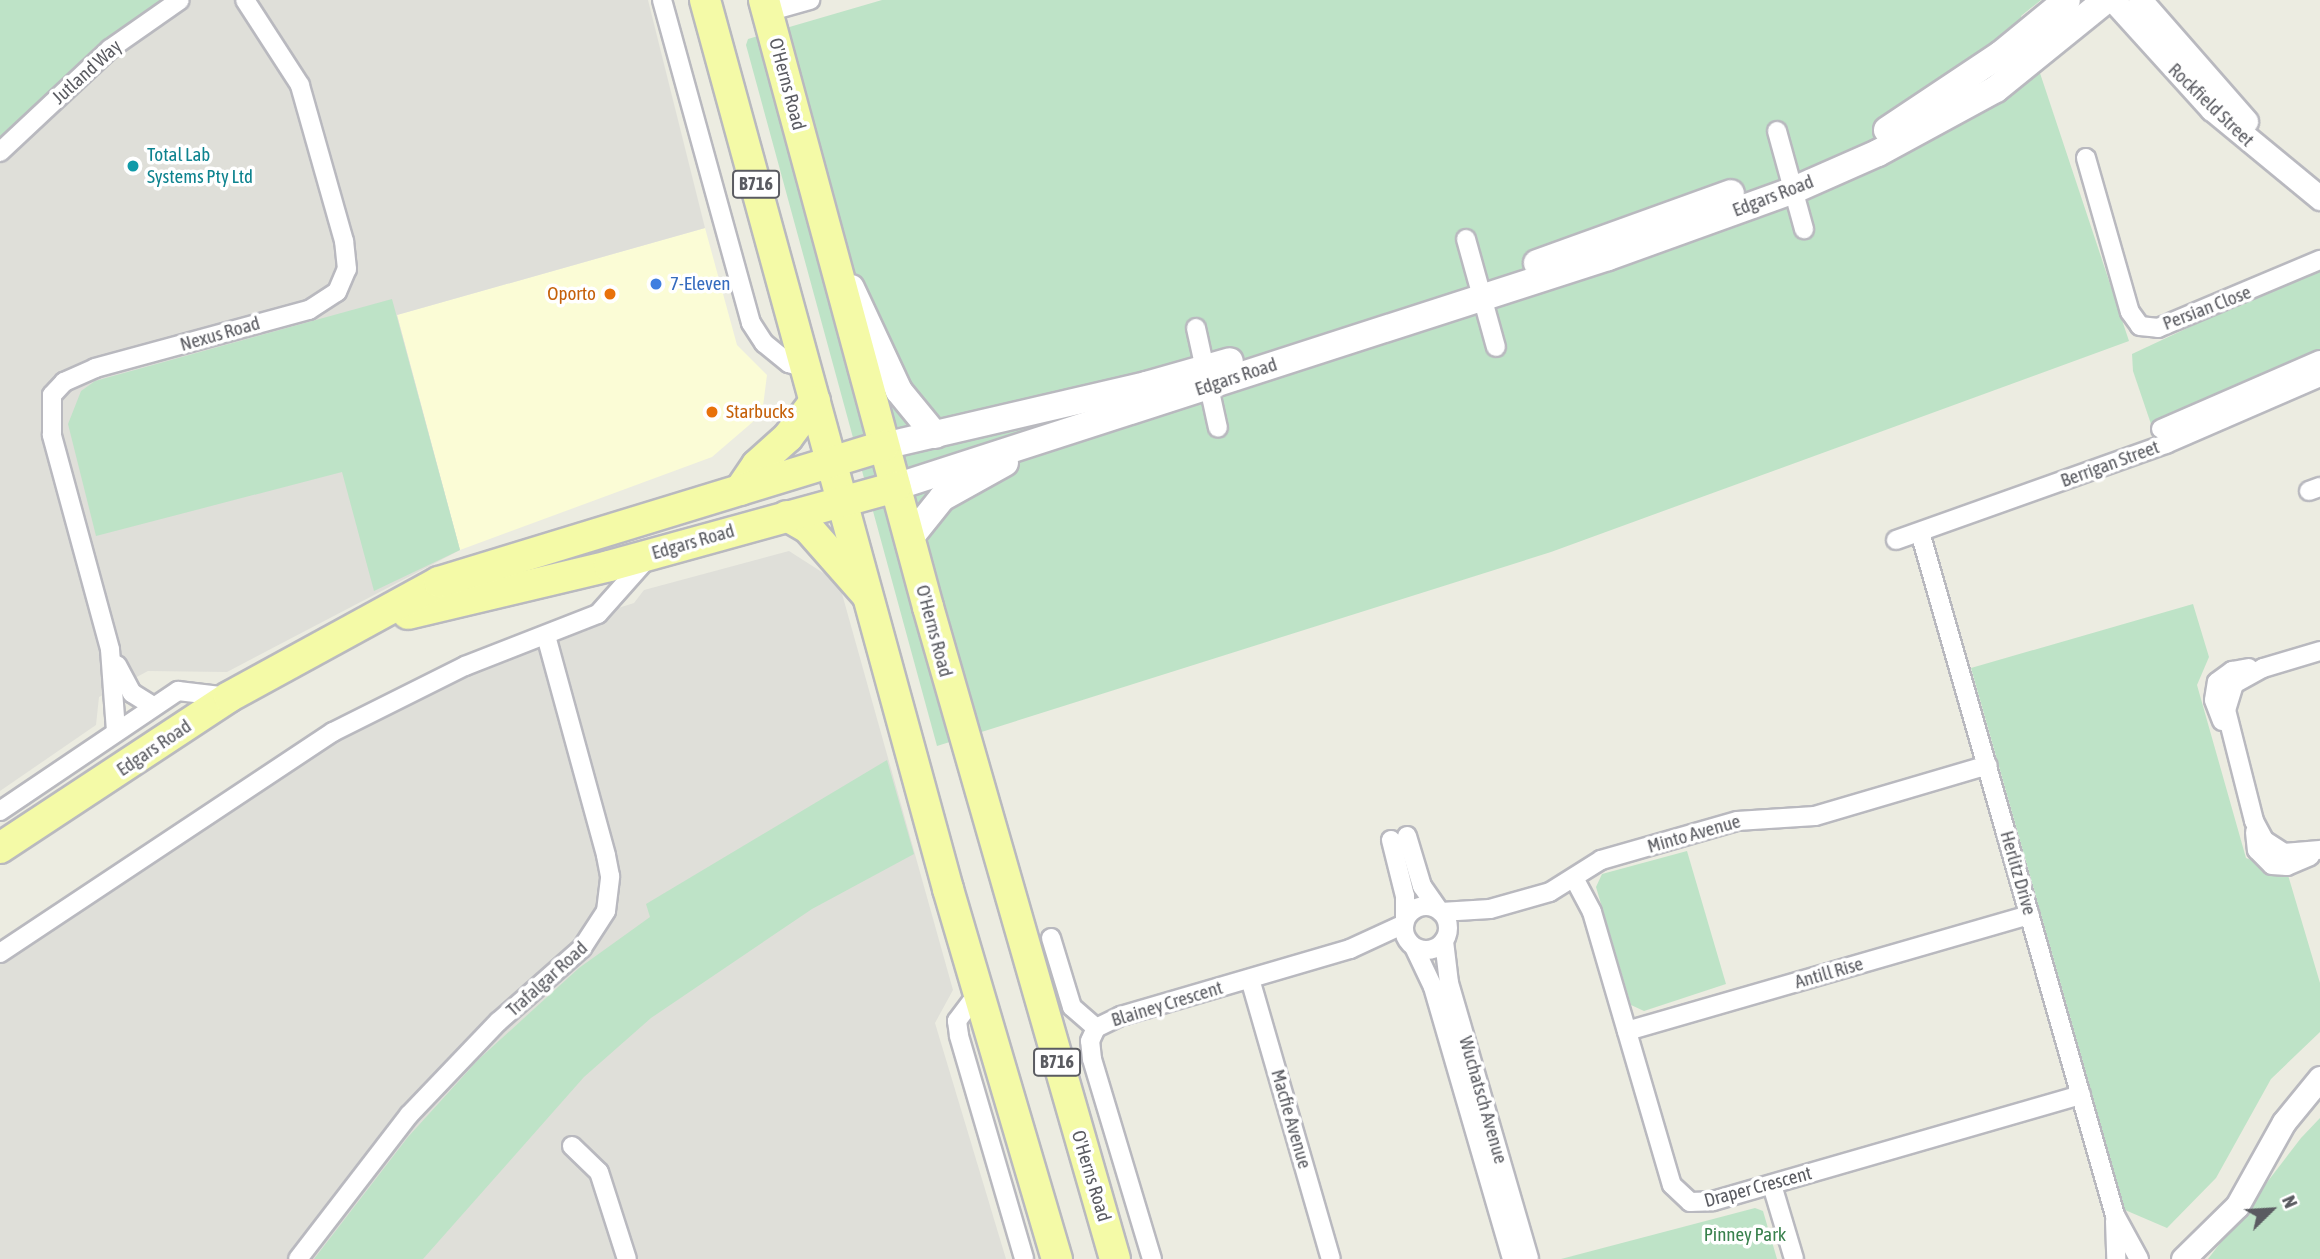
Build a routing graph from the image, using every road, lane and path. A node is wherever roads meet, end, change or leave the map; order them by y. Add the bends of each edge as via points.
1 (180, 0) edge
2 (245, 0) edge
3 (662, 0) edge
4 (705, 0) edge
5 (810, 0) edge
6 (2067, 0) edge
7 (2106, 0) edge
8 (2113, 0) edge
9 (2140, 0) edge
10 (766, 6) edge
11 (1777, 131) dead end
12 (0, 152) edge
13 (2086, 158) dead end
14 (2320, 180) edge
15 (1792, 182) junction
16 (2320, 198) edge
17 (1804, 229) dead end
18 (1466, 239) dead end
19 (829, 242) junction
20 (2320, 260) edge
21 (1481, 291) junction
22 (1196, 328) dead end
23 (1496, 347) dead end
24 (2320, 360) edge
25 (806, 369) junction
26 (1206, 377) junction
27 (2320, 377) edge
28 (815, 401) junction
29 (1218, 428) dead end
30 (935, 435) junction
31 (1052, 436) junction
32 (2164, 437) junction
33 (884, 446) junction
34 (831, 461) junction
35 (895, 487) junction
36 (740, 491) junction
37 (842, 501) junction
38 (787, 516) junction
39 (1920, 532) junction
40 (909, 539) junction
41 (1896, 540) dead end
42 (654, 553) junction
43 (869, 597) junction
44 (546, 635) junction
45 (318, 646) junction
46 (110, 649) junction
47 (2320, 651) edge
48 (229, 697) junction
49 (153, 706) junction
50 (116, 731) junction
51 (1988, 765) junction
52 (64, 810) junction
53 (0, 811) edge
54 (0, 848) edge
55 (2320, 850) edge
56 (0, 862) edge
57 (1574, 878) junction
58 (1490, 909) junction
59 (1439, 911) junction
60 (2030, 915) junction
61 (1405, 922) junction
62 (1051, 937) dead end
63 (1445, 940) junction
64 (1413, 946) junction
65 (1350, 949) junction
66 (0, 953) edge
67 (1250, 979) junction
68 (978, 993) junction
69 (1096, 1028) junction
70 (1627, 1031) junction
71 (2320, 1078) edge
72 (2081, 1095) junction
73 (572, 1146) dead end
74 (1772, 1185) junction
75 (2115, 1215) junction
76 (2181, 1257) edge
77 (298, 1259) edge
78 (627, 1259) edge
79 (1024, 1259) edge
80 (1057, 1259) edge
81 (1115, 1259) edge
82 (1152, 1259) edge
83 (1331, 1259) edge
84 (1512, 1259) edge
85 (1529, 1259) edge
86 (1794, 1259) edge
87 (2116, 1259) edge
88 (2139, 1259) edge

1 - 12 street, Jutland Way via 110,49
2 - 46 street, Nexus Road via 300,85 344,241 347,269 337,292 309,310 95,368 64,382 52,395 52,435
3 - 25 street via 751,323 764,343 789,363
4 - 25 main road, B716
5 - 10 street
6 - 15 main road, Edgars Road via 2001,54 1896,125
7 - 15 main road, Edgars Road via 1996,89 1878,153
8 - 16 street, Rockfield Street via 2212,109
9 - 14 street, Rockfield Street via 2236,111
10 - 19 main road, O'Herns Road / B716
11 - 15 street
13 - 20 street, Persian Close via 2130,312 2140,326 2158,328
15 - 17 street
15 - 21 main road, Edgars Road
18 - 21 street
19 - 30 main road via 899,391
19 - 33 main road, O'Herns Road / B716
21 - 23 street
21 - 26 main road, Edgars Road
22 - 26 street
24 - 32 street, Berrigan Street
25 - 28 main road, B716
26 - 29 street
26 - 30 main road, Edgars Road
26 - 31 main road, Edgars Road
27 - 32 street, Berrigan Street
28 - 34 main road, B716
28 - 36 main road via 788,437 757,465
30 - 33 main road, Edgars Road
31 - 35 main road, Edgars Road
31 - 40 main road via 942,498
32 - 39 street, Berrigan Street
33 - 34 main road, Edgars Road
33 - 35 main road, O'Herns Road / B716
34 - 36 main road, Edgars Road
34 - 37 main road, B716
35 - 37 main road, Edgars Road
35 - 40 main road, O'Herns Road / B716
36 - 45 main road, Edgars Road via 468,571 409,596
37 - 38 main road, Edgars Road
37 - 43 main road, B716
38 - 42 main road, Edgars Road
38 - 43 main road via 808,528
39 - 41 street, Berrigan Street
39 - 51 street, Herlitz Drive
40 - 81 main road, O'Herns Road / B716
42 - 44 street via 623,582 604,609
42 - 45 main road, Edgars Road via 454,600
43 - 68 main road, B716
44 - 66 street via 465,666 334,732
44 - 77 street, Trafalgar Road via 606,855 610,884 606,911 592,938 498,1022 409,1115
45 - 48 main road, Edgars Road
46 - 49 street, Nexus Road via 132,693
46 - 50 street, Nexus Road
47 - 55 street via 2263,668 2229,690 2229,732 2254,821 2257,850 2272,865 2287,866
48 - 49 street via 189,690
48 - 52 main road, Edgars Road
49 - 50 street
50 - 53 street
51 - 57 street, Minto Avenue via 1815,816 1737,821 1601,860
51 - 60 street, Herlitz Drive
52 - 54 main road, Edgars Road
52 - 56 main road, Edgars Road
57 - 58 street, Minto Avenue via 1550,892
57 - 70 street, Draper Crescent via 1592,912
58 - 59 street, Minto Avenue
58 - 63 street, Minto Avenue
59 - 61 street via 1416,908
59 - 61 street via 1399,838
59 - 63 street via 1448,925
60 - 70 street, Antill Rise
60 - 72 street, Herlitz Drive
61 - 64 street
61 - 65 street, Blainey Crescent
62 - 69 street via 1072,1007
63 - 64 street via 1434,949
63 - 85 street, Wuchatsch Avenue via 1449,983
64 - 65 street, Blainey Crescent
64 - 84 street, Wuchatsch Avenue via 1433,987
65 - 67 street, Blainey Crescent
67 - 69 street, Blainey Crescent via 1121,1016
67 - 83 street, Macfie Avenue
68 - 79 street via 957,1021 959,1036
68 - 80 main road, B716
69 - 82 street, Blainey Crescent via 1090,1041 1092,1059
70 - 74 street, Draper Crescent via 1676,1194 1700,1203
71 - 76 street via 2284,1122 2237,1206
72 - 74 street, Draper Crescent
72 - 75 street, Herlitz Drive
73 - 78 street via 599,1172
74 - 86 street
75 - 87 street, Herlitz Drive
75 - 88 street, Herlitz Drive

